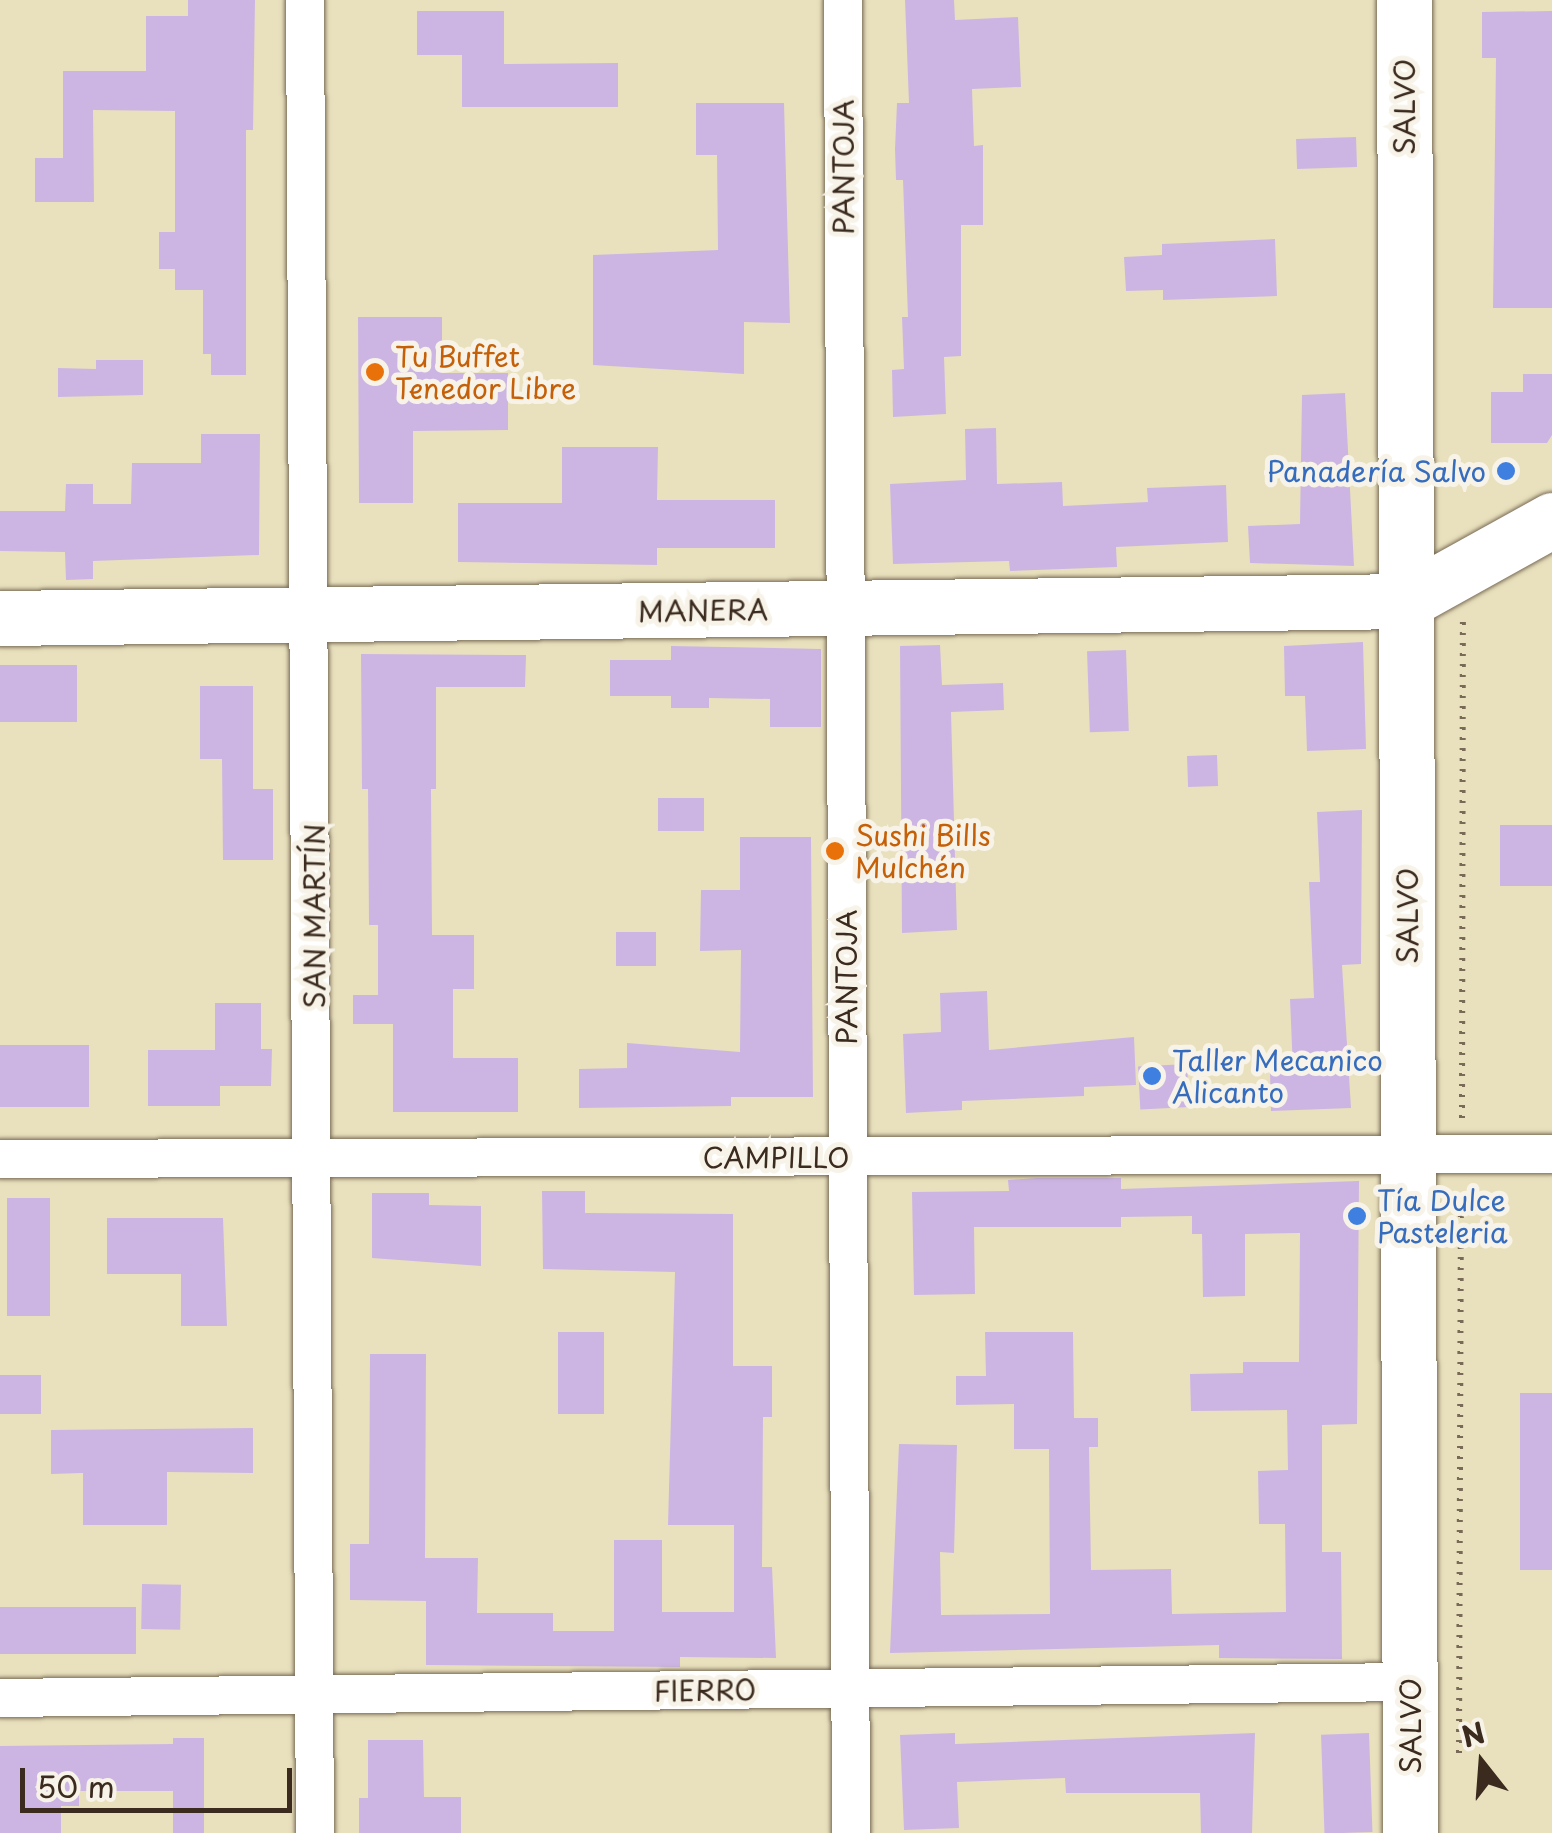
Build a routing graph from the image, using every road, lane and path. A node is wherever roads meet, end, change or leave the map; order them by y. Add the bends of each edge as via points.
1 (305, 0) edge
2 (842, 0) edge
3 (1404, 0) edge
4 (1552, 520) edge
5 (1464, 569) junction
6 (1406, 601) junction
7 (844, 608) junction
8 (312, 614) junction
9 (0, 618) edge
10 (1408, 1153) junction
11 (1462, 1153) junction
12 (1552, 1154) edge
13 (847, 1157) junction
14 (316, 1158) junction
15 (0, 1159) edge
16 (1410, 1682) junction
17 (850, 1688) junction
18 (316, 1694) junction
19 (0, 1698) edge
20 (1459, 1773) dead end
21 (314, 1833) edge
22 (851, 1833) edge
23 (1410, 1833) edge

1 - 8 street, SAN MARTÍN
2 - 7 street, PANTOJA
3 - 6 main road, SALVO
4 - 5 main road
5 - 6 main road
5 - 11 path
6 - 7 main road, MANERA
6 - 10 main road, SALVO
7 - 8 main road, MANERA
7 - 13 street, PANTOJA
8 - 9 main road, MANERA
8 - 14 street, SAN MARTÍN
10 - 11 street, CAMPILLO
10 - 13 street, CAMPILLO
10 - 16 main road, SALVO
11 - 12 street, CAMPILLO
11 - 20 path
13 - 14 street, CAMPILLO
13 - 17 street, PANTOJA
14 - 15 street, CAMPILLO
14 - 18 street, SAN MARTÍN
16 - 17 street, FIERRO
16 - 23 main road, SALVO
17 - 18 street, FIERRO
17 - 22 street, PANTOJA
18 - 19 street, FIERRO
18 - 21 street, SAN MARTÍN

